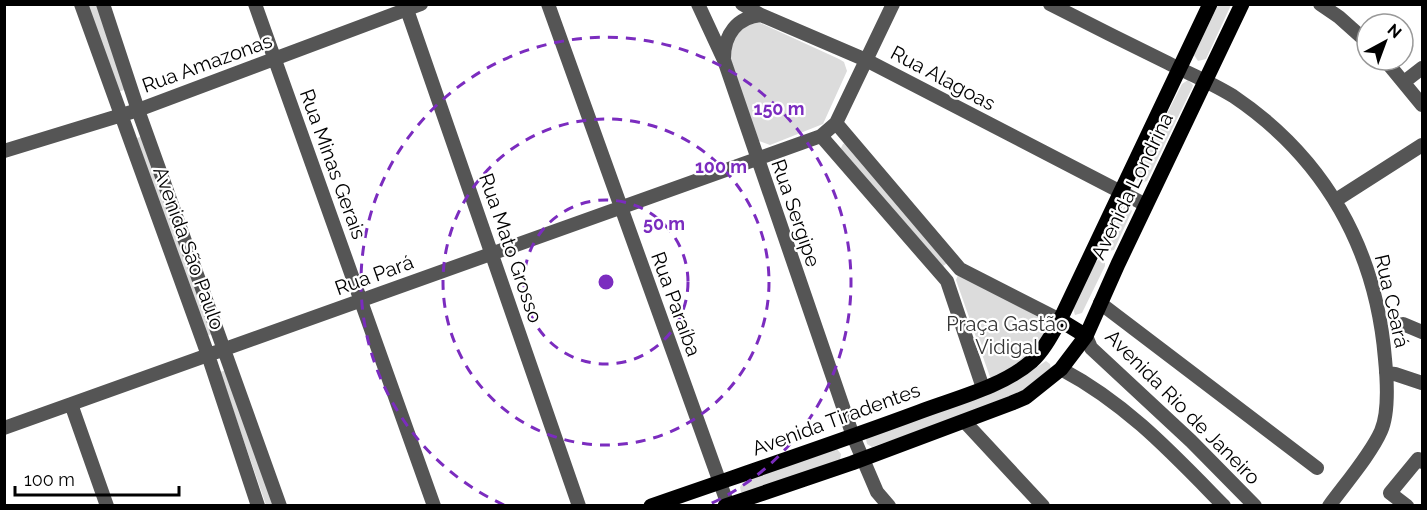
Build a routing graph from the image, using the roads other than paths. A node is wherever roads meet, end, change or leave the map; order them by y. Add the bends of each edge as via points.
1 (81, 4) edge
2 (103, 4) edge
3 (255, 4) edge
4 (421, 4) edge
5 (548, 4) edge
6 (698, 4) edge
7 (742, 4) edge
8 (893, 4) edge
9 (1050, 4) edge
10 (1210, 4) edge
11 (1242, 4) edge
12 (1320, 4) edge
13 (406, 7) edge
14 (761, 15) junction
15 (1355, 31) edge
16 (274, 59) junction
17 (724, 60) junction
18 (866, 60) junction
19 (1422, 68) edge
20 (1180, 69) junction
21 (1395, 72) edge
22 (1206, 81) junction
23 (1404, 82) junction
24 (1422, 105) edge
25 (138, 110) junction
26 (120, 115) junction
27 (836, 123) junction
28 (821, 136) junction
29 (1422, 145) edge
30 (4, 151) edge
31 (757, 158) junction
32 (1122, 193) junction
33 (1336, 200) junction
34 (1146, 205) junction
35 (621, 207) junction
36 (1094, 250) junction
37 (492, 254) junction
38 (1118, 264) junction
39 (960, 268) junction
40 (946, 281) junction
41 (361, 300) junction
42 (1100, 303) junction
43 (1060, 320) junction
44 (1403, 324) dead end
45 (1422, 332) edge
46 (1086, 336) junction
47 (224, 349) junction
48 (208, 355) junction
49 (1031, 361) joint
50 (1055, 374) junction
51 (1386, 374) junction
52 (1422, 383) edge
53 (983, 388) junction
54 (71, 404) junction
55 (964, 421) junction
56 (4, 428) edge
57 (852, 436) junction
58 (862, 459) junction
59 (1422, 462) edge
60 (1317, 468) dead end
61 (720, 482) junction
62 (727, 505) edge
63 (107, 506) edge
64 (258, 506) edge
65 (280, 506) edge
66 (434, 506) edge
67 (579, 506) edge
68 (651, 506) edge
69 (889, 506) edge
70 (1043, 506) edge
71 (1224, 506) edge
72 (1255, 506) edge
73 (1329, 506) edge
74 (1407, 506) edge

1 - 26 street, Avenida São Paulo
2 - 25 street, Avenida São Paulo
3 - 16 street, Rua Minas Gerais
4 - 13 street, Rua Amazonas
5 - 35 street, Rua Paraíba
6 - 17 street, Rua Sergipe
7 - 14 street, Rua Alagoas
8 - 18 street
9 - 20 street
10 - 20 main road, Avenida Londrina
11 - 22 main road, Avenida Londrina
12 - 15 street
13 - 16 street, Rua Amazonas
13 - 37 street, Rua Mato Grosso
14 - 17 street via 750,16 734,27 726,39
14 - 18 street, Rua Alagoas
16 - 25 street, Rua Amazonas
16 - 41 street, Rua Minas Gerais
17 - 31 street, Rua Sergipe
18 - 27 street
18 - 32 street, Rua Alagoas
19 - 23 street
20 - 22 street, Rua Ceará
20 - 32 main road, Avenida Londrina
21 - 23 street
22 - 33 street, Rua Ceará via 1247,107 1281,136
22 - 34 main road, Avenida Londrina
23 - 24 street
25 - 26 street, Rua Amazonas
25 - 47 street, Avenida São Paulo
26 - 30 street, Rua Amazonas
26 - 48 street, Avenida São Paulo
27 - 28 street
27 - 39 street
28 - 31 street, Rua Pará
28 - 40 street
29 - 33 street
31 - 35 street, Rua Pará
31 - 57 street, Rua Sergipe
32 - 34 street, Rua Alagoas
32 - 36 main road, Avenida Londrina
33 - 51 street, Rua Ceará via 1370,276
34 - 38 main road, Avenida Londrina
35 - 37 street, Rua Pará
35 - 61 street, Rua Paraíba
36 - 38 main road
36 - 43 main road, Avenida Londrina
37 - 41 street, Rua Pará
37 - 67 street, Rua Mato Grosso
38 - 42 main road, Avenida Londrina
39 - 40 street
39 - 43 street
40 - 53 street
41 - 47 street, Rua Pará
41 - 66 street, Rua Minas Gerais
42 - 46 main road, Avenida Londrina
42 - 60 street
43 - 46 main road
43 - 49 main road, Avenida Londrina
44 - 45 street
46 - 50 main road, Avenida Londrina
46 - 72 street, Avenida Rio de Janeiro via 1091,348
47 - 48 street, Rua Pará
47 - 65 street, Avenida São Paulo
48 - 54 street, Rua Pará
48 - 64 street, Avenida São Paulo
49 - 53 main road, Avenida Tiradentes
50 - 55 main road via 1026,397
50 - 71 street via 1091,385 1116,402
51 - 52 street
51 - 73 street, Rua Ceará via 1382,430
53 - 57 main road, Avenida Tiradentes
54 - 56 street, Rua Pará
54 - 63 street
55 - 58 main road
55 - 70 street
57 - 58 street, Rua Sergipe
57 - 61 main road, Avenida Tiradentes
58 - 62 main road
58 - 69 street, Rua Sergipe via 877,492
59 - 74 street via 1418,459 1390,493
61 - 62 street, Rua Paraíba
61 - 68 main road, Avenida Tiradentes

